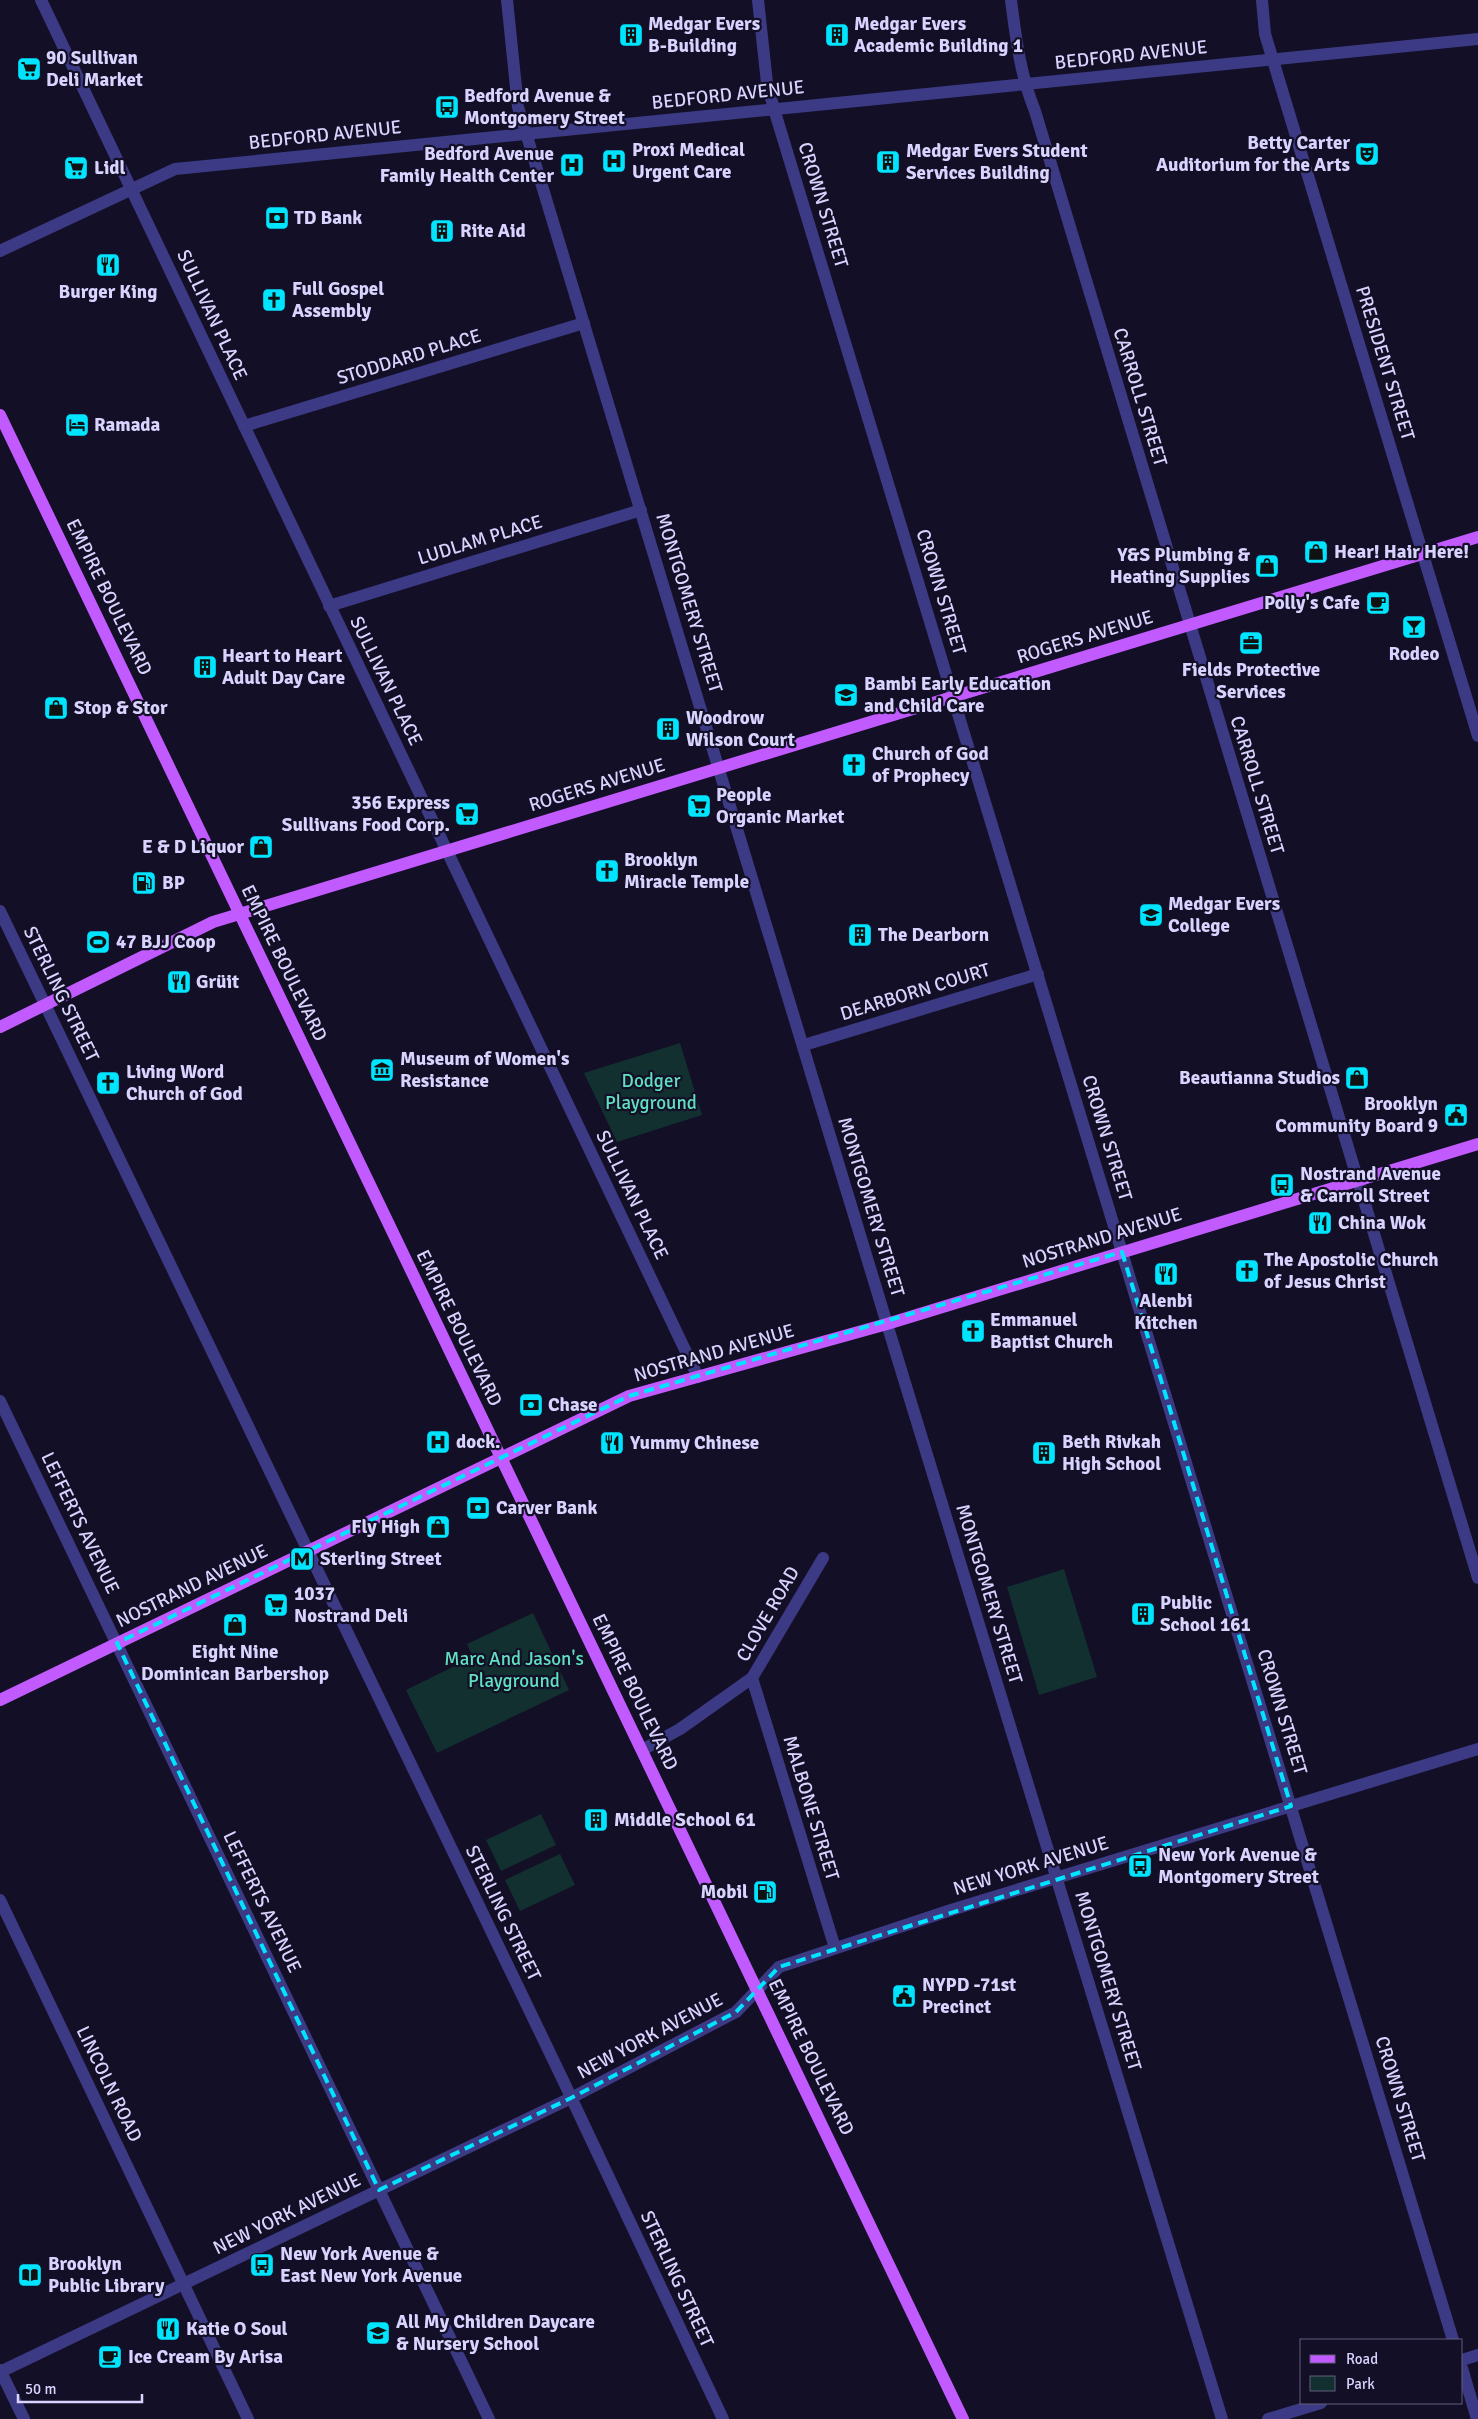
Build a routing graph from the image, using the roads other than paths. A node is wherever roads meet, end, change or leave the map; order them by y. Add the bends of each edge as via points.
1 (41, 0) edge
2 (507, 0) edge
3 (758, 0) edge
4 (1012, 0) edge
5 (1262, 0) edge
6 (1478, 40) edge
7 (1273, 60) junction
8 (1024, 84) junction
9 (774, 109) junction
10 (526, 133) junction
11 (131, 188) junction
12 (0, 251) edge
13 (584, 323) junction
14 (0, 415) edge
15 (244, 426) junction
16 (642, 510) junction
17 (1478, 537) edge
18 (1423, 554) junction
19 (329, 606) junction
20 (1189, 626) junction
21 (953, 697) junction
22 (1478, 736) edge
23 (719, 768) junction
24 (447, 851) junction
25 (0, 910) edge
26 (240, 913) junction
27 (1038, 974) junction
28 (45, 1005) junction
29 (0, 1027) edge
30 (804, 1045) junction
31 (1478, 1144) edge
32 (1357, 1180) junction
33 (1122, 1252) junction
34 (886, 1324) junction
35 (698, 1377) junction
36 (0, 1401) edge
37 (502, 1459) junction
38 (308, 1551) junction
39 (823, 1558) dead end
40 (1478, 1578) edge
41 (117, 1644) junction
42 (752, 1678) junction
43 (0, 1700) edge
44 (1478, 1749) edge
45 (642, 1750) junction
46 (1291, 1806) junction
47 (1057, 1877) junction
48 (0, 1900) edge
49 (835, 1948) junction
50 (757, 1989) junction
51 (571, 2098) junction
52 (379, 2190) junction
53 (184, 2284) junction
54 (1453, 2339) edge
55 (1478, 2355) edge
56 (1463, 2360) edge
57 (0, 2371) edge
58 (1463, 2371) edge
59 (1318, 2404) edge
60 (24, 2419) edge
61 (248, 2419) edge
62 (489, 2419) edge
63 (723, 2419) edge
64 (963, 2419) edge
65 (1222, 2419) edge
66 (1268, 2419) edge
67 (1477, 2419) edge

1 - 11 street, SULLIVAN PLACE
2 - 10 street, MONTGOMERY STREET via 518,107
3 - 9 street, CROWN STREET via 767,83
4 - 8 street, CARROLL STREET via 1017,53
5 - 7 street, PRESIDENT STREET via 1265,34
6 - 7 street, BEDFORD AVENUE
7 - 8 street, BEDFORD AVENUE
7 - 18 street, PRESIDENT STREET
8 - 9 street, BEDFORD AVENUE
8 - 20 street, CARROLL STREET
9 - 10 street, BEDFORD AVENUE
9 - 21 street, CROWN STREET
10 - 11 street, BEDFORD AVENUE via 175,169
10 - 13 street, MONTGOMERY STREET
11 - 12 street, BEDFORD AVENUE
11 - 15 street, SULLIVAN PLACE
13 - 15 street, STODDARD PLACE
13 - 16 street, MONTGOMERY STREET
14 - 26 main road, EMPIRE BOULEVARD
15 - 19 street, SULLIVAN PLACE
16 - 19 street, LUDLAM PLACE
16 - 23 street, MONTGOMERY STREET
17 - 18 main road, ROGERS AVENUE
18 - 20 main road, ROGERS AVENUE
18 - 22 street, PRESIDENT STREET
19 - 24 street, SULLIVAN PLACE
20 - 21 main road, ROGERS AVENUE
20 - 32 street, CARROLL STREET
21 - 23 main road, ROGERS AVENUE
21 - 27 street, CROWN STREET
23 - 24 main road, ROGERS AVENUE
23 - 30 street, MONTGOMERY STREET
24 - 26 main road, ROGERS AVENUE
24 - 35 street, SULLIVAN PLACE
25 - 28 street, STERLING STREET
26 - 28 main road, ROGERS AVENUE via 212,922
26 - 37 main road, EMPIRE BOULEVARD
27 - 30 street, DEARBORN COURT
27 - 33 street, CROWN STREET
28 - 29 main road, ROGERS AVENUE
28 - 38 street, STERLING STREET
30 - 34 street, MONTGOMERY STREET
31 - 32 main road, NOSTRAND AVENUE
32 - 33 main road, NOSTRAND AVENUE
32 - 40 street, CARROLL STREET
33 - 34 main road, NOSTRAND AVENUE
33 - 46 street, CROWN STREET
34 - 35 main road, NOSTRAND AVENUE
34 - 47 street, MONTGOMERY STREET
35 - 37 main road, NOSTRAND AVENUE via 629,1396
36 - 41 street, LEFFERTS AVENUE
37 - 38 main road, NOSTRAND AVENUE
37 - 45 main road, EMPIRE BOULEVARD
38 - 41 main road, NOSTRAND AVENUE
38 - 51 street, STERLING STREET
39 - 42 street, CLOVE ROAD
41 - 43 main road, NOSTRAND AVENUE
41 - 52 street, LEFFERTS AVENUE
42 - 45 street, CLOVE ROAD via 680,1729
42 - 49 street, MALBONE STREET
44 - 46 street, NEW YORK AVENUE
45 - 50 main road, EMPIRE BOULEVARD
46 - 47 street, NEW YORK AVENUE
46 - 54 street, CROWN STREET
47 - 49 street, NEW YORK AVENUE
47 - 65 street, MONTGOMERY STREET
48 - 53 street, LINCOLN ROAD
49 - 50 street, NEW YORK AVENUE via 779,1967
50 - 51 street, NEW YORK AVENUE via 736,2012
50 - 64 main road, EMPIRE BOULEVARD
51 - 52 street, NEW YORK AVENUE
51 - 63 street, STERLING STREET
52 - 53 street, NEW YORK AVENUE
52 - 62 street, LEFFERTS AVENUE
53 - 57 street, NEW YORK AVENUE
53 - 61 street, LINCOLN ROAD
55 - 56 street
57 - 60 street
58 - 67 street
59 - 66 street

